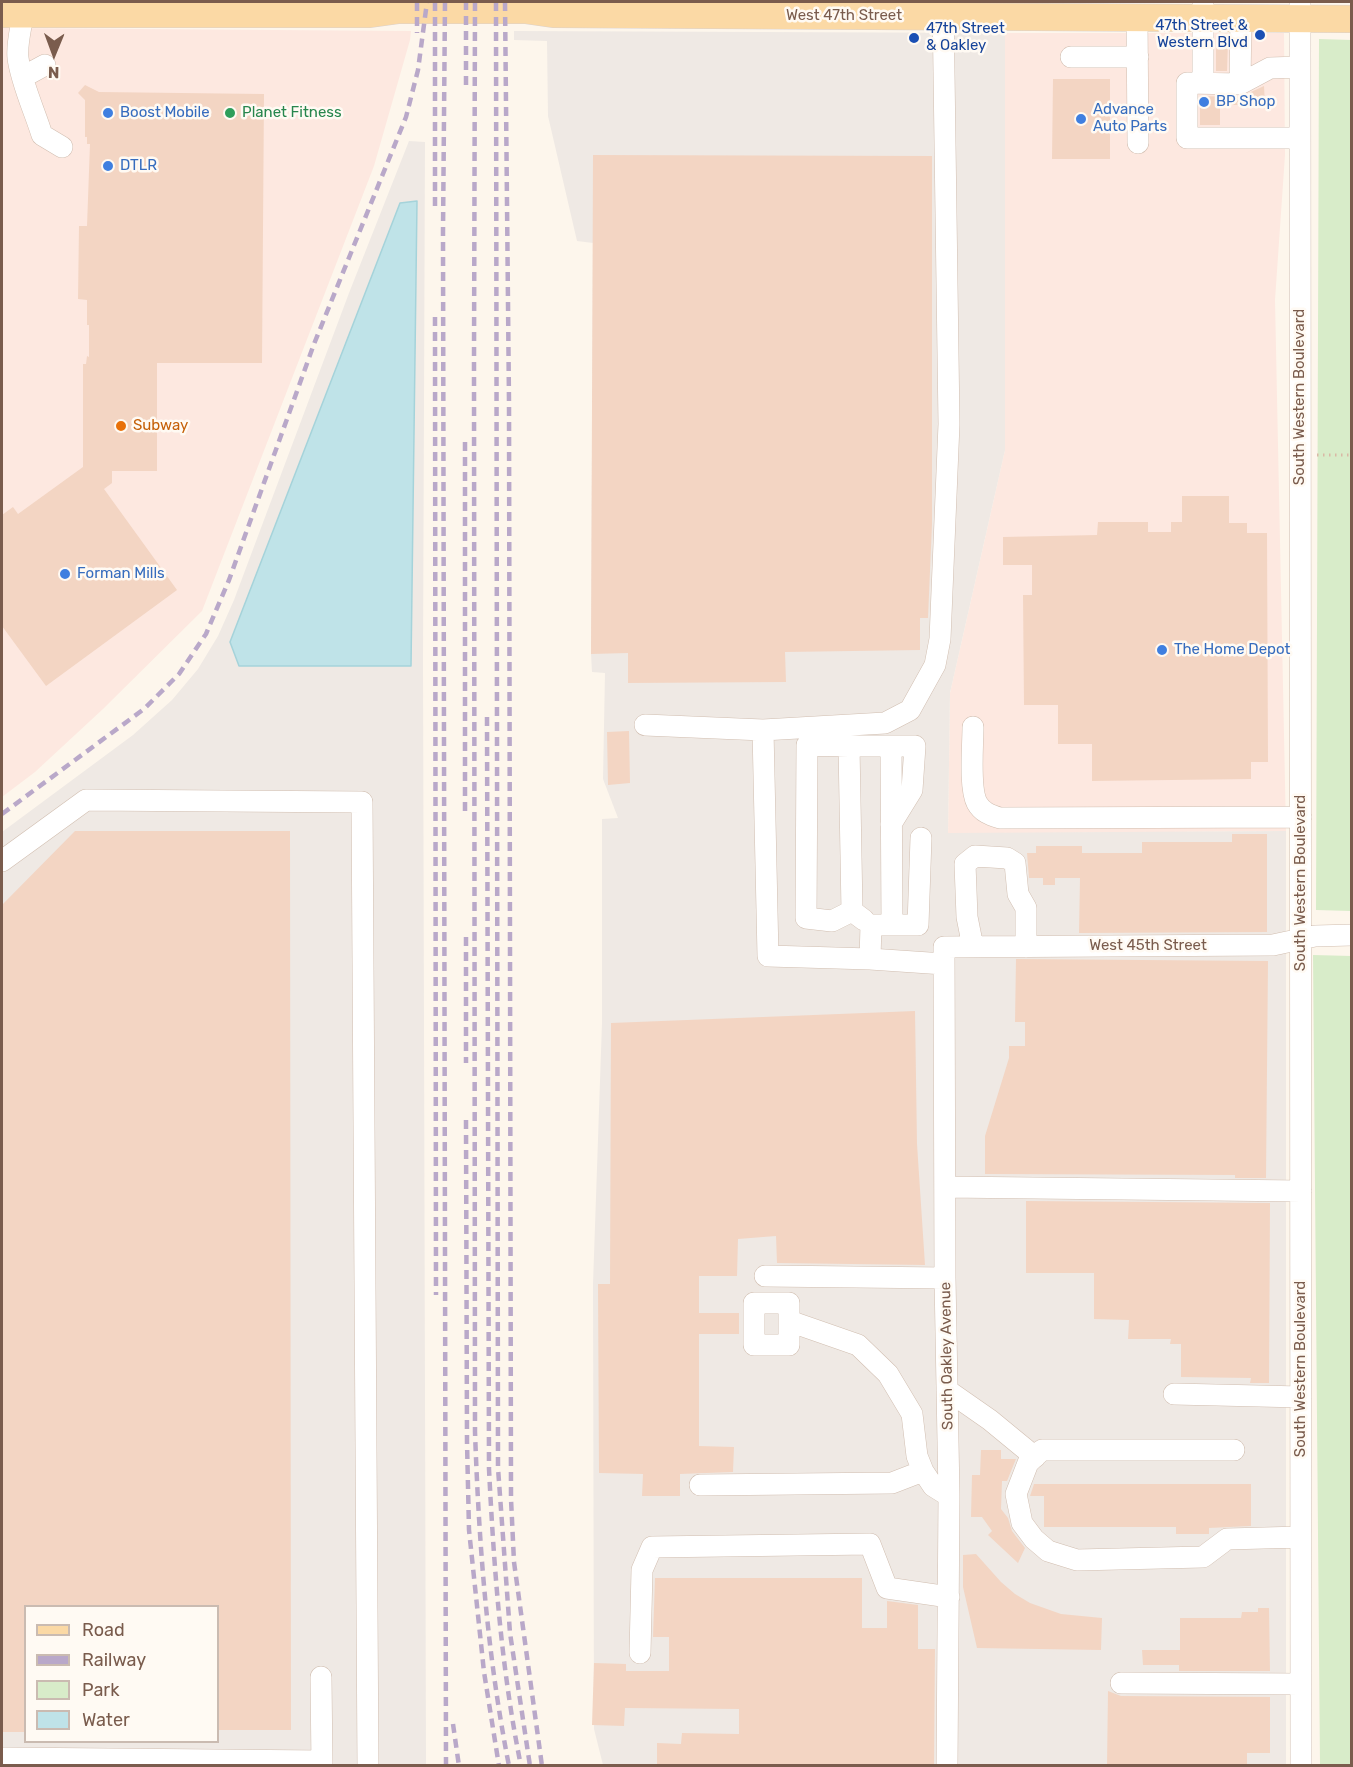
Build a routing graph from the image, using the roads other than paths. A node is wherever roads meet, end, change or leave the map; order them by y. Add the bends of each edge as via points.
1 (944, 9) edge
2 (1175, 9) edge
3 (1203, 9) edge
4 (1300, 9) edge
5 (17, 10) edge
6 (1248, 12) edge
7 (1137, 16) junction
8 (1352, 19) edge
9 (1071, 57) dead end
10 (1138, 57) junction
11 (45, 65) dead end
12 (1300, 67) junction
13 (23, 77) junction
14 (1203, 83) junction
15 (1240, 84) junction
16 (1299, 138) junction
17 (1138, 143) dead end
18 (62, 147) dead end
19 (645, 725) dead end
20 (973, 727) dead end
21 (763, 730) junction
22 (849, 746) junction
23 (1300, 817) junction
24 (921, 838) dead end
25 (2, 861) edge
26 (852, 911) junction
27 (881, 925) junction
28 (1352, 935) edge
29 (1300, 940) junction
30 (973, 947) junction
31 (1026, 947) junction
32 (944, 956) junction
33 (870, 959) junction
34 (945, 1187) junction
35 (1301, 1191) junction
36 (765, 1276) dead end
37 (945, 1278) junction
38 (789, 1322) dead end
39 (947, 1390) junction
40 (1174, 1394) dead end
41 (1301, 1396) junction
42 (1234, 1450) dead end
43 (1035, 1457) junction
44 (923, 1471) junction
45 (700, 1485) dead end
46 (949, 1496) junction
47 (1301, 1537) junction
48 (949, 1597) junction
49 (640, 1653) dead end
50 (321, 1677) dead end
51 (1121, 1683) dead end
52 (1301, 1684) junction
53 (4, 1758) dead end
54 (321, 1763) edge
55 (368, 1766) edge
56 (948, 1766) edge
57 (1301, 1766) edge

1 - 5 main road, West 47th Street via 553,14 525,10 399,10 370,15
1 - 7 main road, West 47th Street
1 - 21 street via 949,424 940,639 935,665 910,710 885,723
2 - 3 main road, West 47th Street
2 - 7 main road, West 47th Street
3 - 6 main road, West 47th Street
3 - 14 street
4 - 6 main road, West 47th Street
4 - 8 main road, West 47th Street
4 - 12 street, South Western Boulevard
5 - 13 street via 18,57
6 - 15 street
7 - 10 street
9 - 10 street
10 - 17 street
11 - 13 street
12 - 15 street via 1270,68
12 - 16 street, South Western Boulevard
13 - 18 street via 42,135
14 - 15 street
14 - 16 street via 1187,83 1187,138
16 - 23 street, South Western Boulevard
19 - 21 street
20 - 23 street via 975,796 982,810 999,818
21 - 33 street, West 45th Street via 768,956
22 - 26 street
22 - 26 street via 807,745 806,918 832,921
22 - 27 street via 915,747 912,790 891,824
23 - 29 street, South Western Boulevard
24 - 27 street via 918,925
25 - 55 street via 86,800 362,802
26 - 27 street
27 - 33 street
28 - 29 street, West 45th Street
29 - 31 street, West 45th Street via 1273,945
29 - 35 street, South Western Boulevard
30 - 31 street, West 45th Street
30 - 31 street via 967,917 965,864 975,856 1007,858 1015,863 1018,894 1026,908
30 - 32 street, West 45th Street
32 - 33 street, West 45th Street
32 - 34 street, South Oakley Avenue
34 - 35 street
34 - 37 street, South Oakley Avenue
35 - 41 street, South Western Boulevard
36 - 37 street
37 - 39 street, South Oakley Avenue
38 - 44 street via 858,1345 888,1374 912,1414 917,1456
39 - 43 street
39 - 46 street, South Oakley Avenue
40 - 41 street
41 - 47 street, South Western Boulevard
42 - 43 street via 1042,1449
43 - 47 street via 1028,1463 1016,1494 1022,1522 1048,1551 1077,1560 1203,1557 1227,1539
44 - 45 street via 892,1483
44 - 46 street via 933,1486
46 - 48 street, South Oakley Avenue
47 - 52 street, South Western Boulevard
48 - 49 street via 887,1588 870,1544 652,1547 642,1570
48 - 56 street, South Oakley Avenue
50 - 54 street
51 - 52 street
52 - 57 street, South Western Boulevard
53 - 54 street

